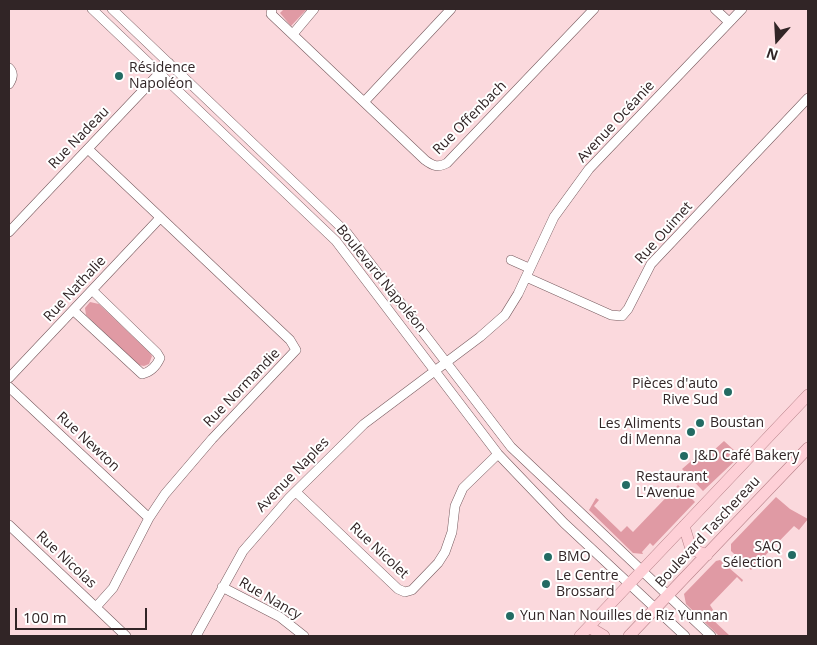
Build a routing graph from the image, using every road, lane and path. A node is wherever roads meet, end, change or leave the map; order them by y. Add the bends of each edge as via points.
1 (92, 9) edge
2 (112, 9) edge
3 (272, 9) edge
4 (314, 9) edge
5 (451, 9) edge
6 (594, 9) edge
7 (715, 9) edge
8 (742, 9) edge
9 (729, 22) junction
10 (293, 34) junction
11 (169, 63) junction
12 (9, 68) edge
13 (160, 73) junction
14 (9, 84) edge
15 (808, 98) edge
16 (364, 102) junction
17 (88, 149) junction
18 (160, 218) junction
19 (9, 232) edge
20 (511, 260) dead end
21 (529, 268) junction
22 (526, 277) junction
23 (93, 291) junction
24 (74, 311) junction
25 (446, 362) junction
26 (435, 370) junction
27 (9, 378) edge
28 (9, 386) edge
29 (808, 395) edge
30 (808, 448) edge
31 (498, 454) junction
32 (296, 492) junction
33 (576, 510) junction
34 (149, 518) junction
35 (564, 523) junction
36 (9, 525) edge
37 (684, 526) junction
38 (706, 555) junction
39 (641, 572) junction
40 (630, 584) junction
41 (222, 587) junction
42 (668, 596) junction
43 (96, 607) junction
44 (656, 608) junction
45 (588, 627) junction
46 (126, 636) edge
47 (196, 636) edge
48 (304, 636) edge
49 (580, 636) edge
50 (604, 636) edge
51 (629, 636) edge
52 (685, 636) edge
53 (711, 636) edge

1 - 13 street, Boulevard Napoléon
2 - 11 street, Boulevard Napoléon
3 - 10 street, Rue Offenbach via 271,14
4 - 10 street
5 - 16 street
6 - 16 street, Rue Offenbach via 440,167 426,160
7 - 9 street
8 - 9 street, Avenue Océanie
9 - 21 street, Avenue Océanie via 576,185 554,217
10 - 16 street, Rue Offenbach
11 - 13 street, Rue Nadeau
11 - 25 street, Boulevard Napoléon via 347,233
12 - 14 street via 12,79
13 - 17 street, Rue Nadeau
13 - 26 street, Boulevard Napoléon via 336,241
15 - 22 street, Rue Ouimet via 652,264 622,316 611,315
17 - 18 street, Rue Normandie
17 - 19 street, Rue Nadeau
18 - 23 street, Rue Nathalie
18 - 34 street, Rue Normandie via 290,340 296,350 185,469
20 - 21 street
21 - 22 street, Avenue Océanie
22 - 25 street, Avenue Océanie via 505,315
23 - 24 street, Rue Nathalie
23 - 24 street via 157,353 160,358 157,364 142,374
24 - 27 street, Rue Nathalie
25 - 26 street, Avenue Naples
25 - 33 street, Boulevard Napoléon via 510,447
26 - 31 street, Boulevard Napoléon
26 - 32 street, Avenue Naples via 356,430
28 - 34 street, Rue Newton
29 - 37 main road, Boulevard Taschereau
30 - 38 main road, Boulevard Taschereau
31 - 32 street, Rue Nicolet via 463,488 442,558 412,590 406,592 398,589
31 - 35 street, Boulevard Napoléon
32 - 41 street, Avenue Naples via 248,544
33 - 35 street
33 - 39 street, Boulevard Napoléon
34 - 43 street, Rue Normandie via 119,578
35 - 40 street, Boulevard Napoléon
36 - 43 street, Rue Nicolas
37 - 38 main road via 691,549
37 - 39 main road, Boulevard Taschereau
38 - 42 main road, Boulevard Taschereau
39 - 40 main road, Boulevard Taschereau
39 - 42 street, Boulevard Napoléon
40 - 44 street, Boulevard Napoléon
40 - 45 main road, Boulevard Taschereau
41 - 47 street, Avenue Naples
41 - 48 street, Rue Nancy via 280,617
42 - 44 main road, Boulevard Taschereau
42 - 53 street, Boulevard Napoléon
43 - 46 street, Rue Nicolas
44 - 51 main road, Boulevard Taschereau
44 - 52 street, Boulevard Napoléon
45 - 49 main road, Boulevard Taschereau
45 - 50 main road

